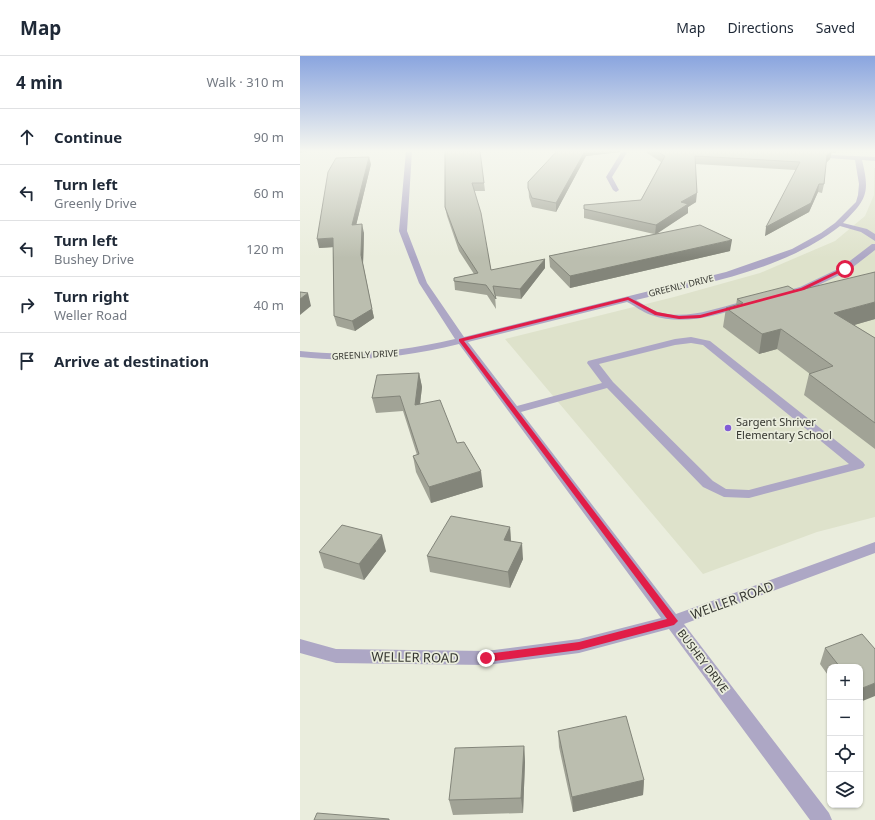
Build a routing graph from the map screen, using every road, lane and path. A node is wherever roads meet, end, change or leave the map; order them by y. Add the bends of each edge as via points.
1 (406, 187) edge
2 (614, 187) edge
3 (862, 187) edge
4 (616, 190) dead end
5 (839, 224) junction
6 (875, 239) edge
7 (875, 246) edge
8 (773, 297) edge
9 (628, 299) junction
10 (751, 303) edge
11 (461, 340) junction
12 (300, 354) edge
13 (609, 384) junction
14 (514, 410) junction
15 (875, 547) edge
16 (674, 621) junction
17 (300, 646) edge
18 (822, 820) edge

1 - 11 street, BUSHEY DRIVE via 403,231 423,283
2 - 4 street
3 - 5 street, GREENLY DRIVE via 860,201
5 - 6 street via 863,230
5 - 9 street, GREENLY DRIVE via 794,252 770,261
7 - 8 street via 845,269 803,289
9 - 10 street via 655,314 679,318 700,316
9 - 11 street, GREENLY DRIVE
11 - 12 street, GREENLY DRIVE via 391,355 320,357
11 - 14 street, BUSHEY DRIVE
13 - 13 street via 708,484 724,493 749,494 859,465 706,343 691,340 675,342 592,363
13 - 14 street
14 - 16 street, BUSHEY DRIVE
15 - 16 street, WELLER ROAD
16 - 17 street, WELLER ROAD via 579,646 486,658 336,656
16 - 18 street, BUSHEY DRIVE

